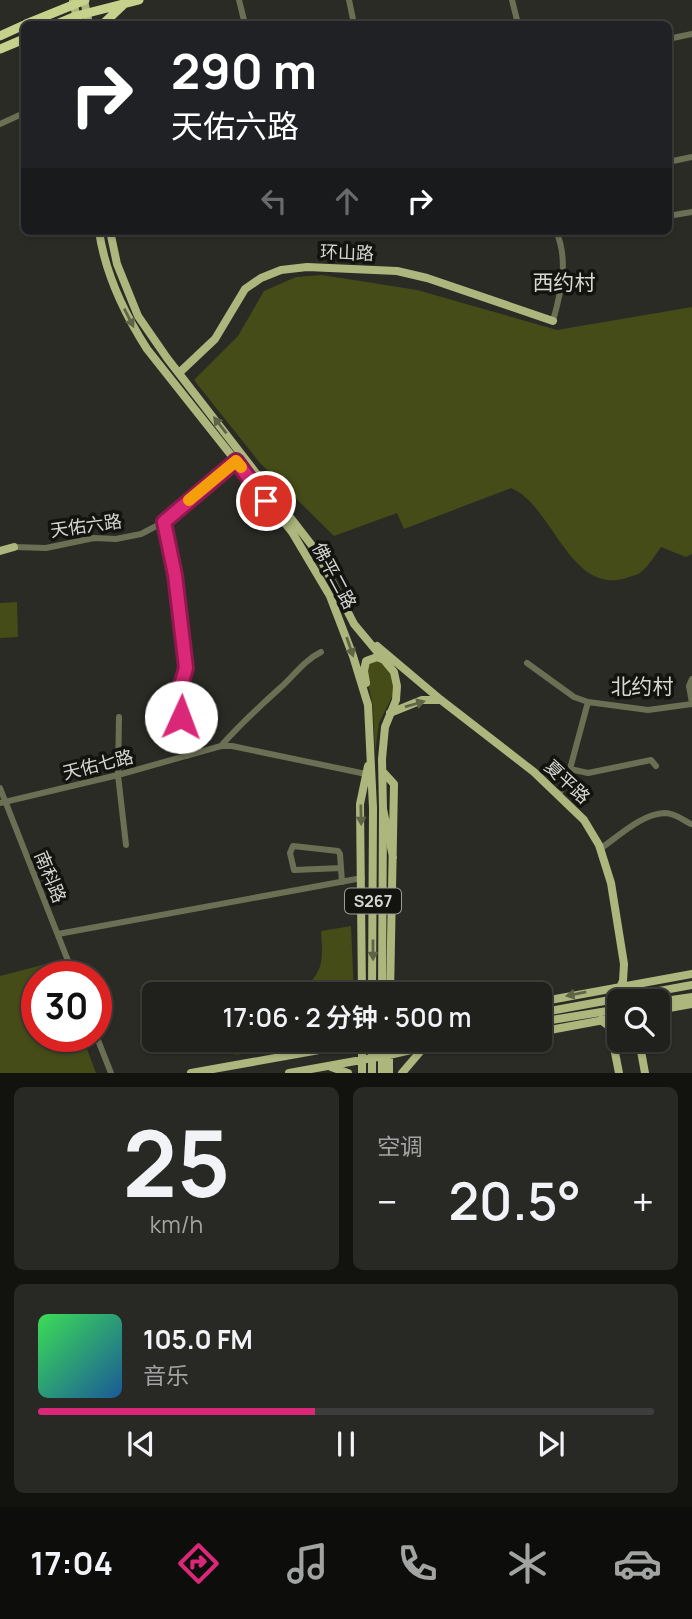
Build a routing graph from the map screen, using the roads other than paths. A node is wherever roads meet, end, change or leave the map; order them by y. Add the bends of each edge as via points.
1 (60, 0) edge
2 (139, 0) edge
3 (239, 0) edge
4 (349, 0) edge
5 (512, 0) edge
6 (80, 1) edge
7 (128, 2) junction
8 (87, 13) junction
9 (47, 15) junction
10 (77, 20) edge
11 (34, 21) edge
12 (88, 21) edge
13 (106, 21) edge
14 (243, 21) edge
15 (353, 21) edge
16 (517, 21) edge
17 (21, 27) edge
18 (692, 34) edge
19 (0, 36) edge
20 (672, 38) edge
21 (21, 39) edge
22 (0, 49) edge
23 (21, 114) edge
24 (0, 124) edge
25 (692, 157) edge
26 (672, 161) edge
27 (692, 212) edge
28 (672, 215) edge
29 (100, 235) edge
30 (111, 235) edge
31 (558, 235) edge
32 (553, 321) joint
33 (179, 373) junction
34 (236, 461) junction
35 (164, 522) junction
36 (14, 547) joint
37 (0, 551) edge
38 (372, 646) junction
39 (321, 652) dead end
40 (385, 661) junction
41 (527, 663) dead end
42 (692, 679) edge
43 (441, 700) junction
44 (588, 702) junction
45 (692, 704) edge
46 (368, 705) junction
47 (390, 713) junction
48 (119, 717) dead end
49 (221, 746) junction
50 (370, 752) junction
51 (187, 756) junction
52 (656, 766) dead end
53 (570, 769) junction
54 (383, 772) junction
55 (366, 774) junction
56 (118, 775) junction
57 (0, 788) edge
58 (559, 794) junction
59 (383, 796) junction
60 (3, 802) edge
61 (383, 809) junction
62 (394, 810) junction
63 (691, 824) edge
64 (126, 845) dead end
65 (600, 849) junction
66 (393, 857) junction
67 (341, 868) junction
68 (362, 878) junction
69 (342, 882) junction
70 (58, 934) junction
71 (68, 961) edge
72 (624, 964) junction
73 (362, 973) junction
74 (692, 974) edge
75 (390, 975) junction
76 (668, 978) junction
77 (362, 982) edge
78 (372, 982) edge
79 (382, 982) edge
80 (390, 982) edge
81 (637, 984) junction
82 (692, 984) edge
83 (620, 986) junction
84 (552, 999) edge
85 (692, 1000) edge
86 (670, 1001) edge
87 (670, 1008) edge
88 (552, 1011) edge
89 (607, 1011) edge
90 (607, 1019) edge
91 (601, 1020) junction
92 (552, 1021) edge
93 (607, 1025) edge
94 (552, 1029) edge
95 (103, 1052) edge
96 (303, 1052) edge
97 (362, 1052) edge
98 (373, 1052) edge
99 (382, 1052) edge
100 (400, 1052) edge
101 (421, 1052) edge
102 (615, 1052) edge
103 (641, 1052) edge
104 (389, 1055) junction
105 (362, 1059) junction
106 (328, 1066) junction
107 (111, 1073) edge
108 (191, 1073) edge
109 (289, 1073) edge
110 (348, 1073) edge
111 (362, 1073) edge
112 (372, 1073) edge
113 (382, 1073) edge
114 (389, 1073) edge
115 (402, 1073) edge
116 (619, 1073) edge
117 (645, 1073) edge

1 - 9 highway
2 - 7 highway
3 - 14 street
4 - 15 street
5 - 16 street
6 - 8 main road
6 - 9 highway
6 - 10 main road
7 - 8 highway
7 - 13 highway
8 - 10 highway
8 - 12 main road
9 - 11 highway
17 - 19 highway
18 - 20 street
21 - 22 highway
23 - 24 street
25 - 26 street
27 - 28 street
29 -> 34 main road, 佛平二路 via 107,267 129,321
30 - 33 main road, 佛平二路 via 138,316
31 - 32 street via 564,251
32 - 33 main road, 环山路 via 397,271 281,270 244,289 215,339
38 -> 33 main road, 佛平二路 via 354,624 317,552
34 - 35 street, 天佑六路
34 -> 46 main road, 佛平二路 via 292,532 330,596
35 - 36 street, 天佑六路 via 141,534 116,539
35 - 51 street via 186,668 181,703
36 - 37 main road, 天佑六路
38 - 40 main road, 佛平二路
38 - 43 main road, 夏平路
39 - 49 street via 246,717
40 - 46 main road via 377,657 364,665
40 - 47 main road via 397,686
41 - 44 street via 573,697
42 - 45 street
47 -> 43 main road via 422,700
43 - 58 main road, 夏平路
44 - 45 street via 648,710
44 - 53 street
46 - 50 main road, 佛平二路
47 - 54 main road, S267
48 - 56 street
49 - 51 street, 天佑七路
49 - 55 street, 天佑七路
50 - 55 main road
50 -> 78 main road, 佛平二路 / S267, bridge
51 - 56 street, 天佑七路
52 - 53 street via 651,760 588,773
53 - 58 street
54 - 59 main road, S267
54 - 62 main road via 394,784
55 -> 68 main road via 360,804
56 - 60 street, 天佑七路
56 - 64 street
57 - 60 street, 南科路
58 - 65 main road, 夏平路 via 579,813
59 - 61 main road, S267
59 - 62 main road
60 - 70 street, 南科路
61 - 66 main road
61 - 79 main road, S267, bridge
62 - 66 main road
63 - 65 street via 665,813 651,816
65 - 72 main road, 夏平路 via 614,893
66 - 75 main road
67 - 67 street via 338,851 293,846 290,853 294,870
67 - 69 street
68 - 69 street
68 - 73 main road
69 - 70 street
70 - 71 street, 南科路
72 - 81 main road, 夏平路
72 - 83 main road, 夏平路
73 - 75 main road via 366,987 377,993 386,990
73 - 77 main road
74 - 76 main road
75 - 80 main road
76 - 81 main road
76 - 82 main road
81 - 83 main road
82 - 88 main road
83 -> 84 main road
85 - 86 main road
85 - 87 main road
89 - 92 main road
90 - 91 main road
91 - 93 main road
91 - 94 main road
95 - 107 street
96 - 108 main road
97 - 105 main road
98 - 112 main road, bridge
99 - 113 main road, bridge
100 - 104 main road
101 - 115 main road
102 - 116 main road
103 - 117 main road
104 - 105 main road
104 - 114 main road
105 - 106 main road
105 - 111 main road
106 - 109 main road
106 - 110 main road

